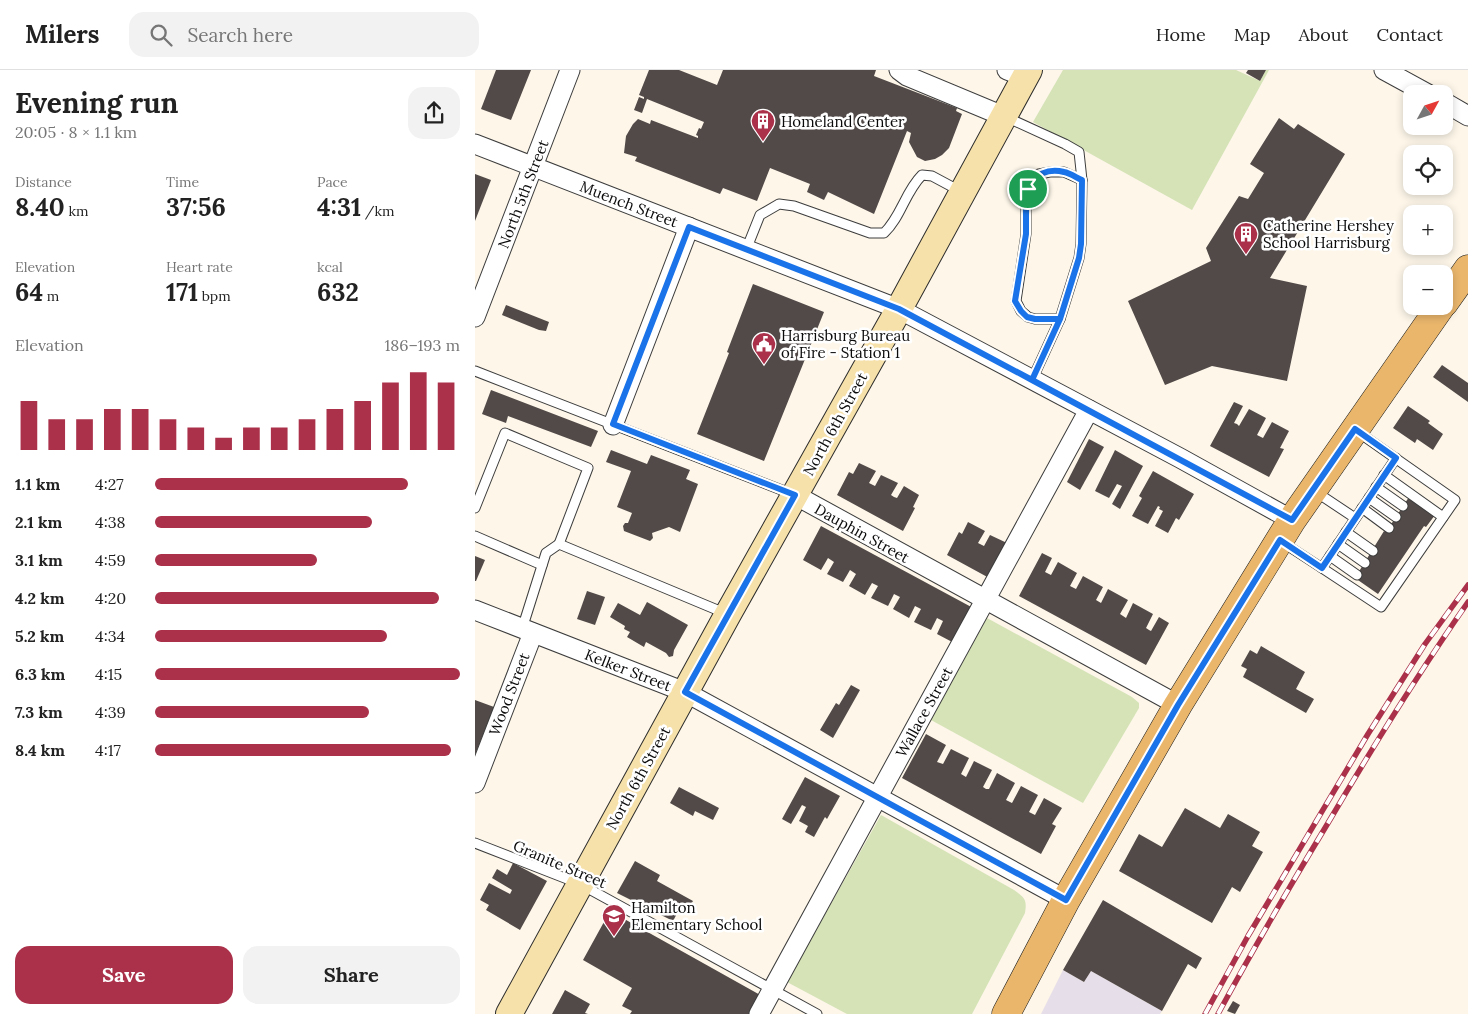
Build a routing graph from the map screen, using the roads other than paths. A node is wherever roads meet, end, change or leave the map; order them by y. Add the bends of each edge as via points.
1 (570, 70) edge
2 (899, 70) edge
3 (1020, 72) edge
4 (1393, 72) edge
5 (1414, 85) edge
6 (1453, 107) edge
7 (1003, 116) junction
8 (1468, 116) edge
9 (475, 144) edge
10 (533, 166) junction
11 (1082, 180) junction
12 (962, 192) junction
13 (689, 227) junction
14 (746, 250) junction
15 (1468, 269) edge
16 (1453, 290) edge
17 (899, 309) junction
18 (1435, 315) edge
19 (475, 317) edge
20 (1060, 319) junction
21 (475, 370) edge
22 (1032, 380) junction
23 (1089, 410) junction
24 (613, 424) junction
25 (1355, 429) junction
26 (1396, 458) junction
27 (1384, 475) junction
28 (1376, 487) junction
29 (1313, 490) junction
30 (795, 495) junction
31 (1369, 498) junction
32 (1403, 506) dead end
33 (475, 508) edge
34 (1362, 508) junction
35 (1396, 517) dead end
36 (1443, 517) junction
37 (1355, 518) junction
38 (1389, 528) dead end
39 (1286, 530) junction
40 (1346, 532) junction
41 (1419, 533) dead end
42 (475, 536) edge
43 (1428, 539) junction
44 (559, 544) junction
45 (1338, 544) junction
46 (1412, 544) dead end
47 (1421, 550) junction
48 (1373, 551) dead end
49 (1330, 556) junction
50 (1365, 563) dead end
51 (542, 565) junction
52 (1397, 567) dead end
53 (1322, 568) junction
54 (1405, 572) junction
55 (1357, 575) dead end
56 (1381, 590) dead end
57 (1389, 596) junction
58 (985, 601) junction
59 (475, 610) edge
60 (728, 614) junction
61 (528, 631) junction
62 (685, 692) junction
63 (1178, 705) junction
64 (475, 783) edge
65 (877, 798) junction
66 (475, 843) edge
67 (580, 884) junction
68 (1066, 900) junction
69 (772, 989) junction
70 (509, 1014) edge
71 (759, 1014) edge
72 (817, 1014) edge
73 (1006, 1014) edge

1 - 10 street, North 5th Street
2 - 7 street
3 - 7 main road, North 6th Street
4 - 5 street
6 - 8 street
7 - 11 lane via 1079,152
7 - 12 main road, North 6th Street
9 - 10 street, Muench Street
10 - 13 street, Muench Street
10 - 19 street, North 5th Street
11 - 20 lane via 1079,258
11 - 20 lane via 1064,172 1039,174 1031,180 1026,200 1026,234 1015,301 1027,317
12 - 14 lane via 932,176 922,175 914,183 892,226 884,233 870,233 794,206 779,204 760,215
12 - 17 main road, North 6th Street
13 - 14 street, Muench Street
13 - 24 street
14 - 17 street, Muench Street
15 - 16 main road
17 - 22 street, Muench Street
17 - 30 main road, North 6th Street
18 - 25 main road
20 - 22 lane
21 - 24 lane, Dauphin Street
22 - 23 street, Muench Street
23 - 39 street, Muench Street
23 - 58 street, Wallace Street
24 - 30 lane, Dauphin Street
25 - 26 lane
25 - 29 main road
26 - 27 lane
26 - 36 lane via 1455,500
27 - 28 lane
27 - 36 lane
28 - 31 lane
28 - 32 lane
29 - 37 lane
29 - 39 main road
30 - 58 street, Dauphin Street
30 - 60 main road, North 6th Street
31 - 34 lane
31 - 35 lane
33 - 44 lane via 505,433 588,468
34 - 37 lane
34 - 38 lane
36 - 43 lane via 1432,526
37 - 40 lane
39 - 53 lane
39 - 63 main road
40 - 45 lane
40 - 48 lane
41 - 43 lane
42 - 51 lane
43 - 47 lane
44 - 51 lane via 546,553
44 - 60 lane
45 - 49 lane
45 - 50 lane
46 - 47 lane
47 - 54 lane
49 - 53 lane
49 - 55 lane
51 - 61 lane
52 - 54 lane
53 - 57 lane via 1381,608
54 - 57 lane via 1392,582
56 - 57 lane
58 - 63 street, Dauphin Street
58 - 65 street, Wallace Street
59 - 61 street, Kelker Street
60 - 62 main road, North 6th Street
61 - 62 street, Kelker Street
61 - 64 street, Wood Street
62 - 65 street, Kelker Street
62 - 67 main road, North 6th Street
63 - 68 main road
65 - 68 street, Kelker Street
65 - 69 street, Wallace Street
66 - 67 lane, Granite Street
67 - 69 lane, Granite Street
67 - 70 main road, North 6th Street
68 - 73 main road
69 - 71 street, Wallace Street
69 - 72 lane, Granite Street

